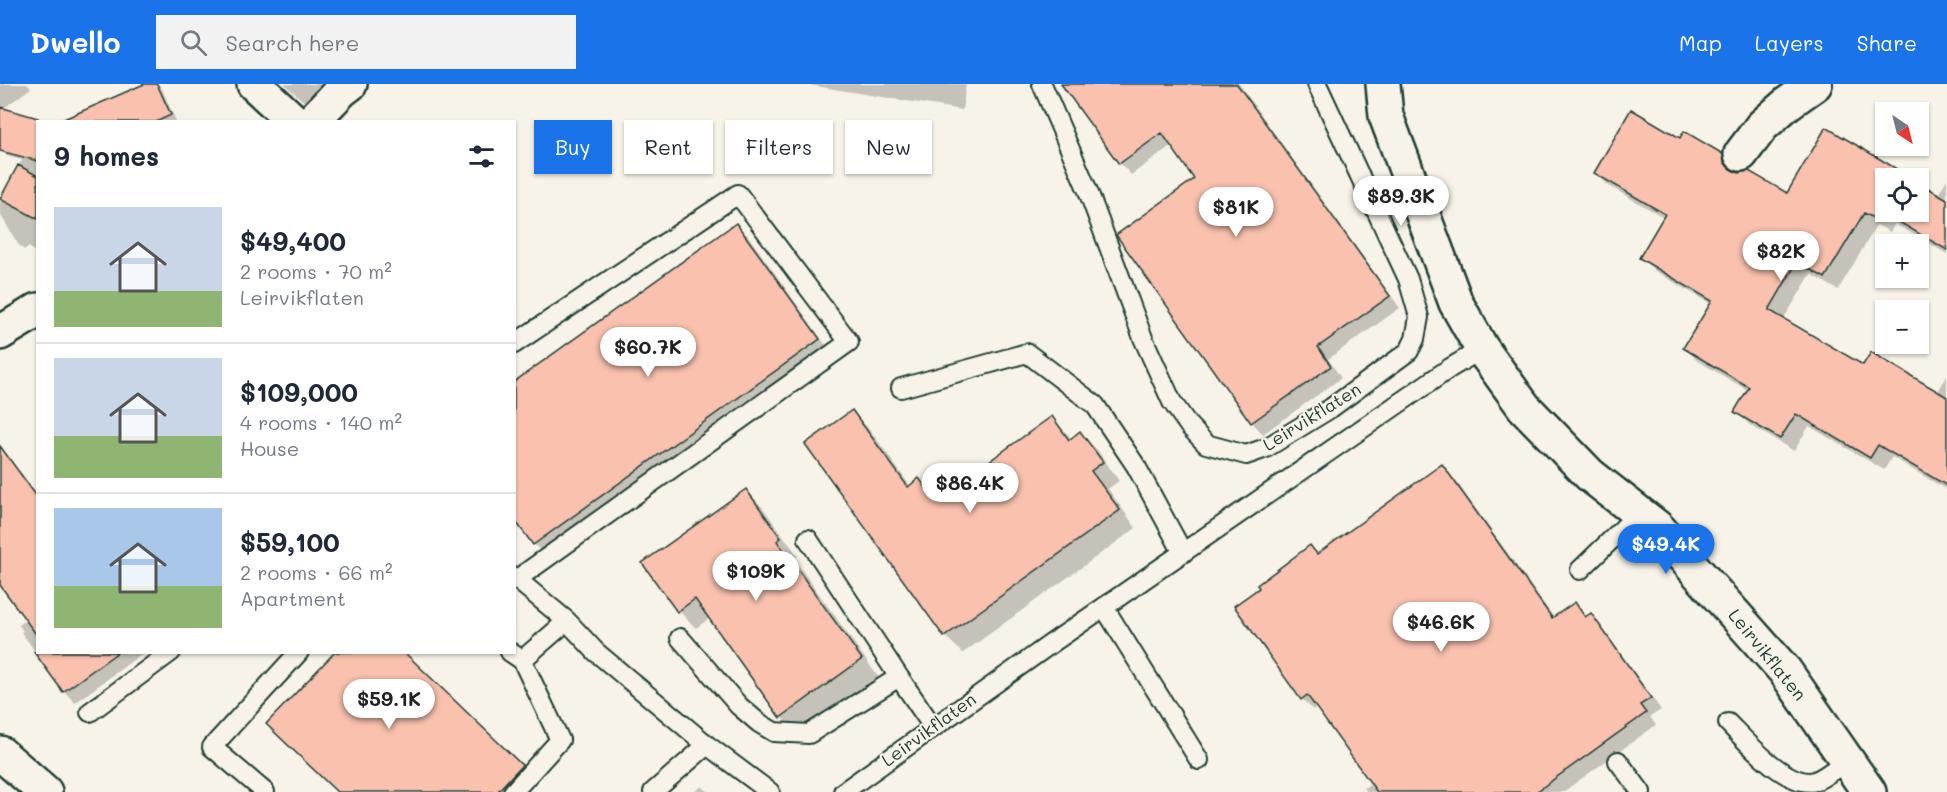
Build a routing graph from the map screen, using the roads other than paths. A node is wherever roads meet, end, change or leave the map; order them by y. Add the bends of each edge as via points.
1 (254, 84) edge
2 (350, 84) edge
3 (1042, 84) edge
4 (1317, 84) edge
5 (1383, 84) edge
6 (1815, 84) edge
7 (293, 120) edge
8 (313, 120) edge
9 (1741, 154) dead end
10 (36, 311) edge
11 (0, 333) edge
12 (516, 344) edge
13 (1482, 349) junction
14 (901, 388) dead end
15 (1639, 513) junction
16 (808, 539) dead end
17 (1183, 553) junction
18 (1580, 570) dead end
19 (516, 578) edge
20 (1104, 607) junction
21 (567, 621) junction
22 (680, 638) dead end
23 (168, 654) edge
24 (296, 654) edge
25 (516, 656) edge
26 (899, 677) junction
27 (90, 712) dead end
28 (1728, 723) dead end
29 (933, 727) junction
30 (707, 745) junction
31 (0, 753) edge
32 (1199, 760) dead end
33 (1618, 761) dead end
34 (1847, 761) junction
35 (45, 792) edge
36 (265, 792) edge
37 (513, 792) edge
38 (653, 792) edge
39 (770, 792) edge
40 (843, 792) edge
41 (1641, 792) edge
42 (1869, 792) edge

1 - 7 street
2 - 8 street
3 - 4 lane, Leirvikflaten via 1172,402 1206,444 1246,455 1266,448 1331,408 1408,351 1416,339 1419,317 1408,279
5 - 13 street, Leirvikflaten via 1386,116 1456,303
6 - 9 street via 1762,126
10 - 11 street
12 - 19 lane via 738,194 849,342
13 - 15 street, Leirvikflaten via 1524,407 1590,475
13 - 17 lane, Leirvikflaten
14 - 17 lane via 1027,352 1095,405 1136,466
15 - 18 lane
15 - 34 street, Leirvikflaten via 1658,528 1785,671
16 - 26 lane
17 - 20 lane, Leirvikflaten
19 - 21 lane
20 - 29 lane, Leirvikflaten
20 - 32 lane
21 - 25 lane
21 - 30 lane via 596,652
22 - 26 lane via 739,706 774,732 808,734
23 - 27 lane
24 - 36 lane via 212,747
25 - 37 lane via 560,740
26 - 29 lane
28 - 34 lane via 1764,759 1799,780 1815,781
29 - 40 lane, Leirvikflaten
30 - 38 lane
30 - 39 lane
31 - 35 street
33 - 41 lane
34 - 42 street, Leirvikflaten

